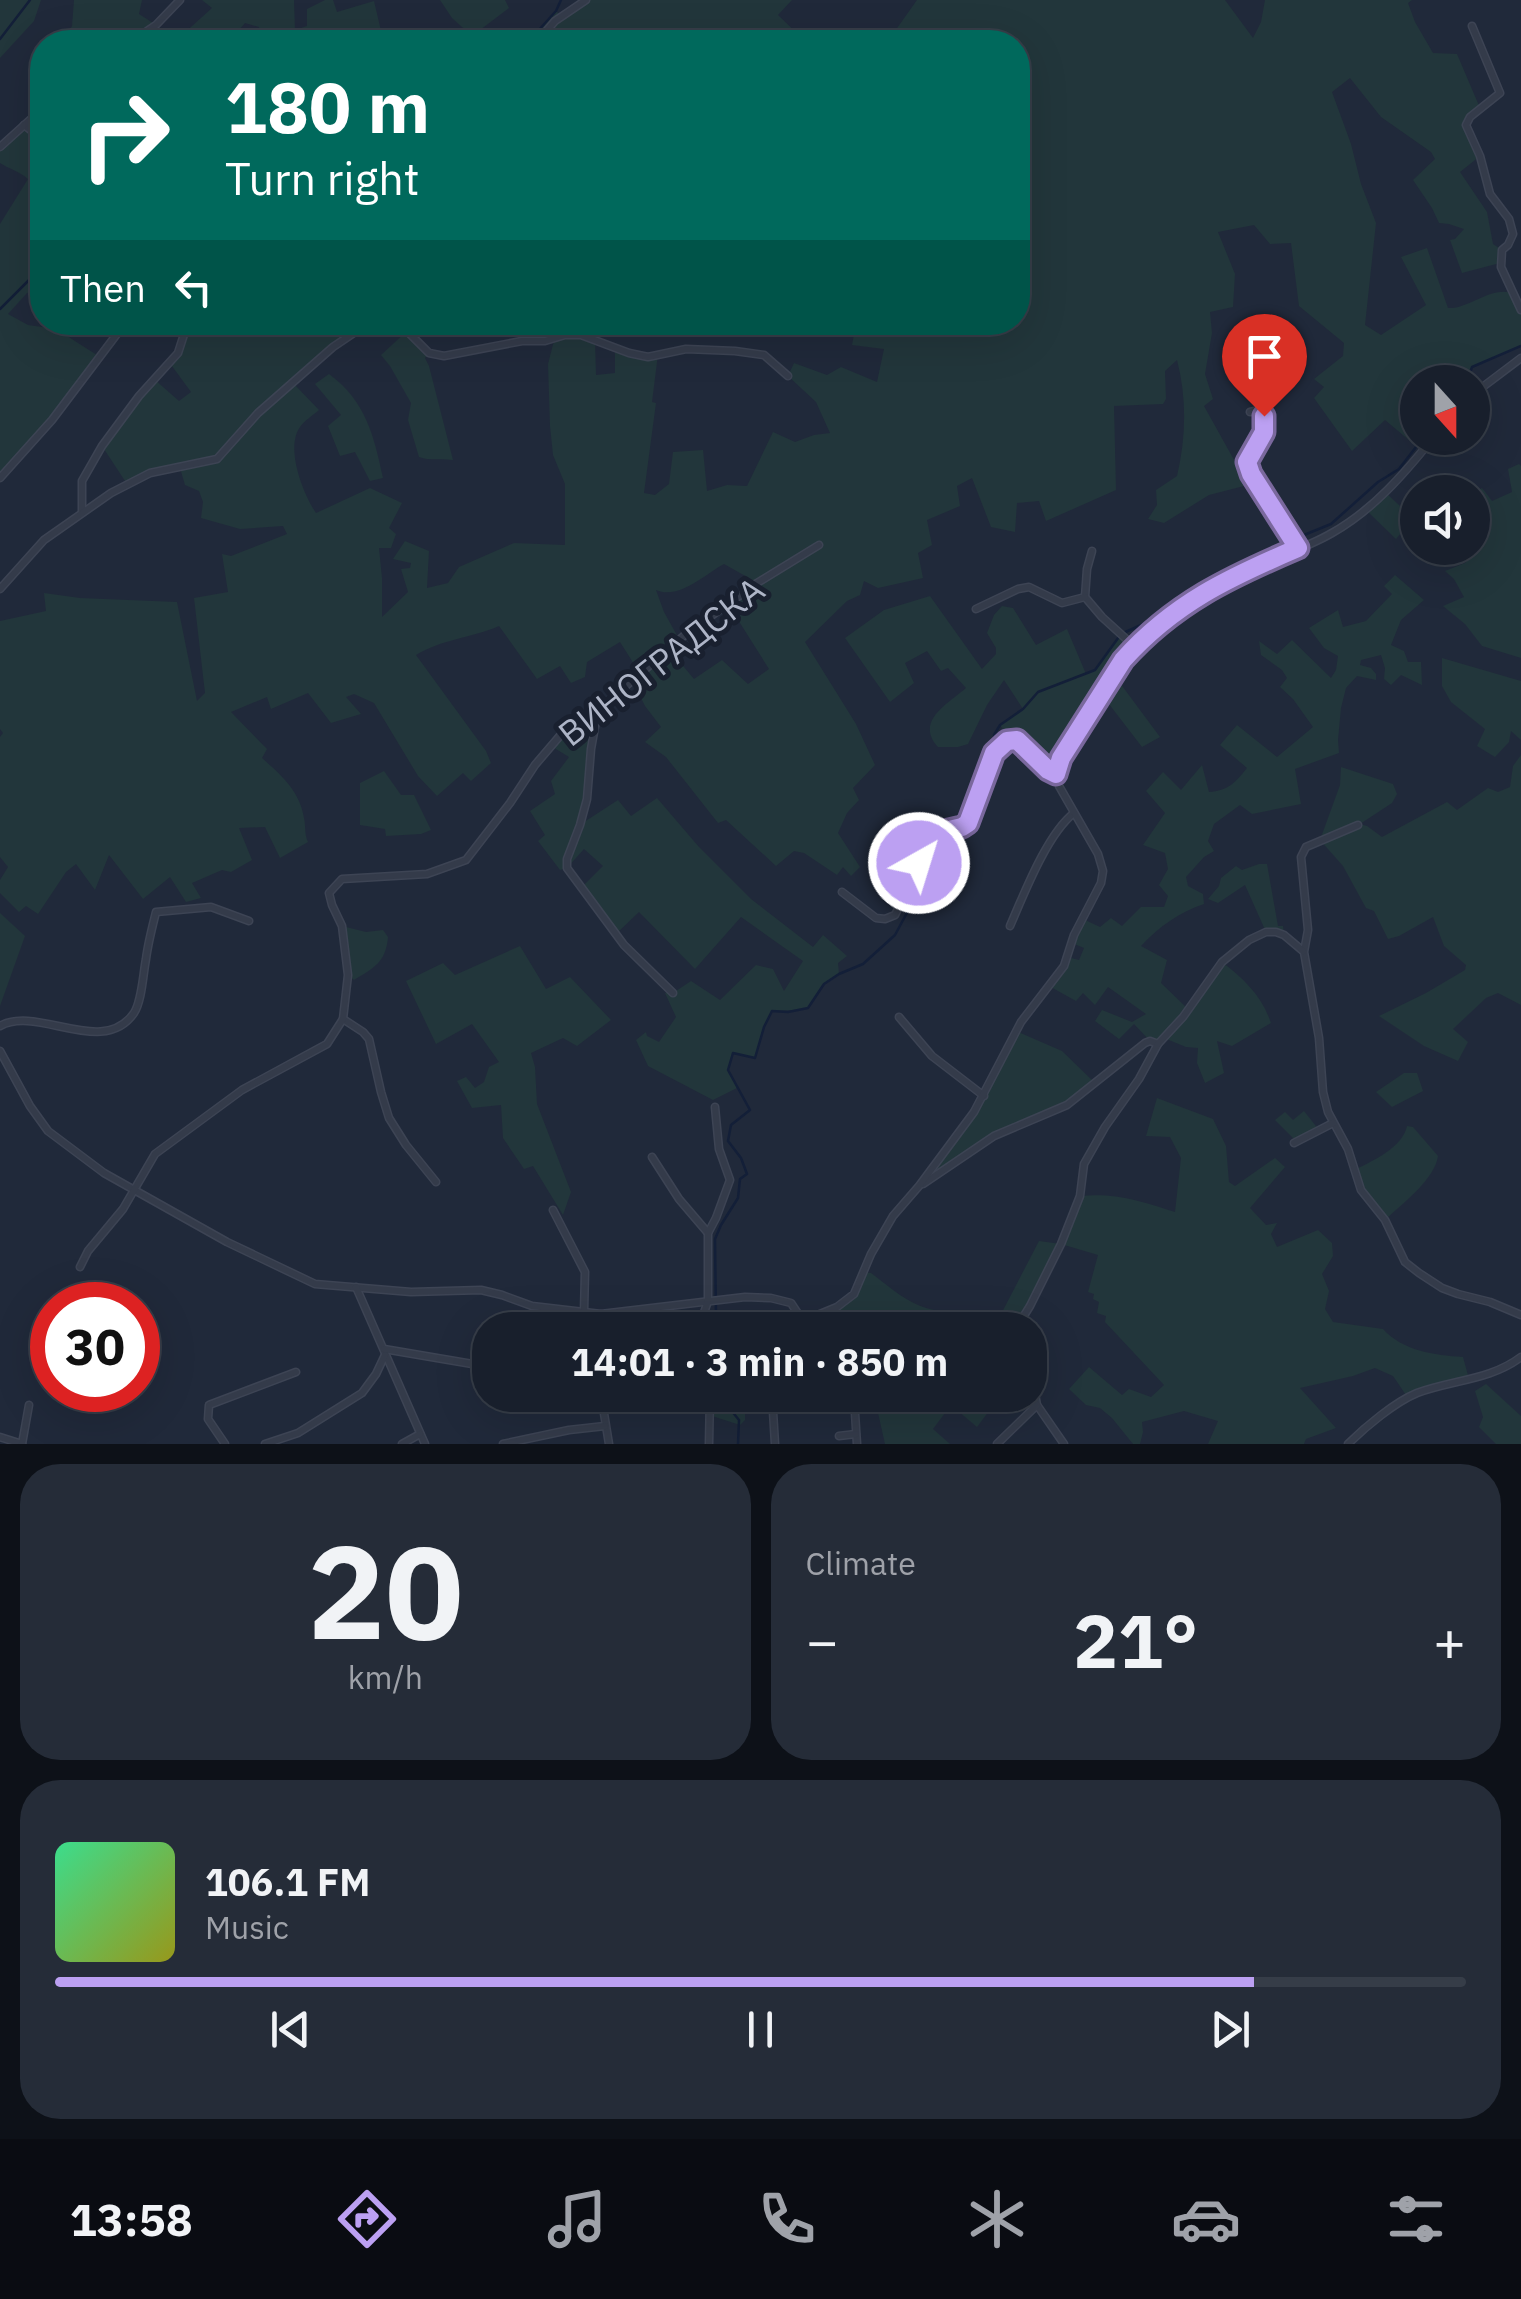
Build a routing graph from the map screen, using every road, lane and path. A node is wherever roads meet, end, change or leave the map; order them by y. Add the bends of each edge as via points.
1 (180, 0) edge
2 (586, 0) edge
3 (1472, 26) dead end
4 (148, 30) edge
5 (547, 30) edge
6 (30, 120) edge
7 (24, 125) junction
8 (30, 129) edge
9 (0, 146) edge
10 (1521, 310) edge
11 (116, 335) edge
12 (184, 335) edge
13 (351, 335) edge
14 (411, 335) edge
15 (562, 335) edge
16 (581, 335) edge
17 (1521, 358) edge
18 (788, 376) dead end
19 (1490, 381) edge
20 (1250, 412) dead end
21 (1418, 455) edge
22 (0, 478) edge
23 (82, 512) junction
24 (819, 545) dead end
25 (1298, 548) junction
26 (1092, 551) dead end
27 (0, 588) edge
28 (1085, 597) junction
29 (976, 609) dead end
30 (1135, 647) junction
31 (598, 710) junction
32 (1056, 774) junction
33 (1074, 813) junction
34 (1358, 825) dead end
35 (842, 892) dead end
36 (249, 921) dead end
37 (1010, 926) dead end
38 (1304, 952) junction
39 (673, 993) dead end
40 (898, 1017) dead end
41 (343, 1019) junction
42 (0, 1026) edge
43 (1158, 1044) junction
44 (0, 1051) edge
45 (984, 1096) junction
46 (716, 1107) dead end
47 (1333, 1123) junction
48 (1294, 1143) dead end
49 (652, 1157) dead end
50 (436, 1182) dead end
51 (920, 1186) junction
52 (134, 1190) junction
53 (553, 1210) dead end
54 (708, 1233) junction
55 (80, 1267) dead end
56 (356, 1287) junction
57 (708, 1301) junction
58 (584, 1312) joint
59 (617, 1312) edge
60 (704, 1312) edge
61 (798, 1312) edge
62 (825, 1312) edge
63 (1026, 1312) edge
64 (1521, 1315) edge
65 (385, 1351) junction
66 (1521, 1357) edge
67 (472, 1364) edge
68 (296, 1372) dead end
69 (29, 1405) dead end
70 (603, 1412) edge
71 (710, 1412) edge
72 (773, 1412) edge
73 (1029, 1412) edge
74 (1042, 1412) edge
75 (855, 1413) dead end
76 (604, 1426) junction
77 (420, 1434) junction
78 (856, 1434) junction
79 (839, 1436) dead end
80 (0, 1437) edge
81 (22, 1444) edge
82 (225, 1444) edge
83 (264, 1444) edge
84 (402, 1444) edge
85 (424, 1444) edge
86 (503, 1444) edge
87 (609, 1444) edge
88 (709, 1444) edge
89 (775, 1444) edge
90 (857, 1444) edge
91 (996, 1444) edge
92 (1064, 1444) edge
93 (1348, 1444) edge

1 - 4 street
2 - 5 street
3 - 10 street via 1500,93 1466,125 1490,194 1509,218 1512,234 1500,263
6 - 7 street
7 - 8 street
7 - 9 street
11 - 22 street
12 - 23 street via 178,353 113,431 82,481
13 - 23 street via 258,413 216,459 150,473
14 - 15 street via 429,354 444,356
16 - 18 street via 648,357 686,349 764,355
17 - 19 street
20 - 25 street via 1264,416 1264,432 1247,462 1251,474
21 - 25 street via 1386,493 1332,534
23 - 27 street via 44,540
24 - 31 street, ВИНОГРАДСКА via 686,634
25 - 30 street via 1204,592
26 - 28 street
28 - 29 street via 1062,604 1028,587
28 - 30 street
30 - 32 street
31 - 39 street via 585,808 566,868 624,945
31 - 41 street, ВИНОГРАДСКА via 570,724 466,860 427,874 342,879 329,894 342,926 348,975
32 - 33 street
32 - 35 street via 1020,741 1007,741 994,753 968,823 923,838 917,870 894,915 876,918
33 - 37 street via 1030,876
33 - 45 street via 1101,860 1102,883 1064,966 1020,1022
34 - 38 street via 1306,847 1301,857
36 - 42 street via 210,907 156,912 134,1012 114,1029 87,1032 10,1020
38 - 43 street via 1276,932 1249,940 1222,962
38 - 47 street
40 - 45 street via 932,1056
41 - 50 street via 369,1039 390,1118
41 - 52 street via 327,1044 242,1090 155,1154
43 - 51 street via 1145,1043 1067,1106 994,1136
43 - 63 street via 1084,1164 1080,1196
44 - 52 street via 48,1131
45 - 51 street
46 - 54 street via 730,1180
47 - 48 street
47 - 64 street via 1360,1190 1385,1220 1405,1262 1442,1288
49 - 54 street
51 - 62 street via 892,1216 854,1294
52 - 55 street
52 - 56 street via 315,1284
53 - 58 street via 586,1272
54 - 57 street
56 - 58 street via 481,1290
56 - 65 street
57 - 59 street
57 - 60 street
57 - 61 street via 786,1300
65 - 67 street
65 - 77 street
65 - 83 street via 362,1392 298,1432
66 - 93 street via 1500,1370 1417,1393
68 - 82 street via 209,1406 208,1418
69 - 81 street
70 - 76 street
71 - 88 street
72 - 89 street
73 - 91 street
74 - 92 street
75 - 78 street
76 - 86 street
76 - 87 street
77 - 84 street
77 - 85 street
78 - 79 street
78 - 90 street
80 - 81 street

